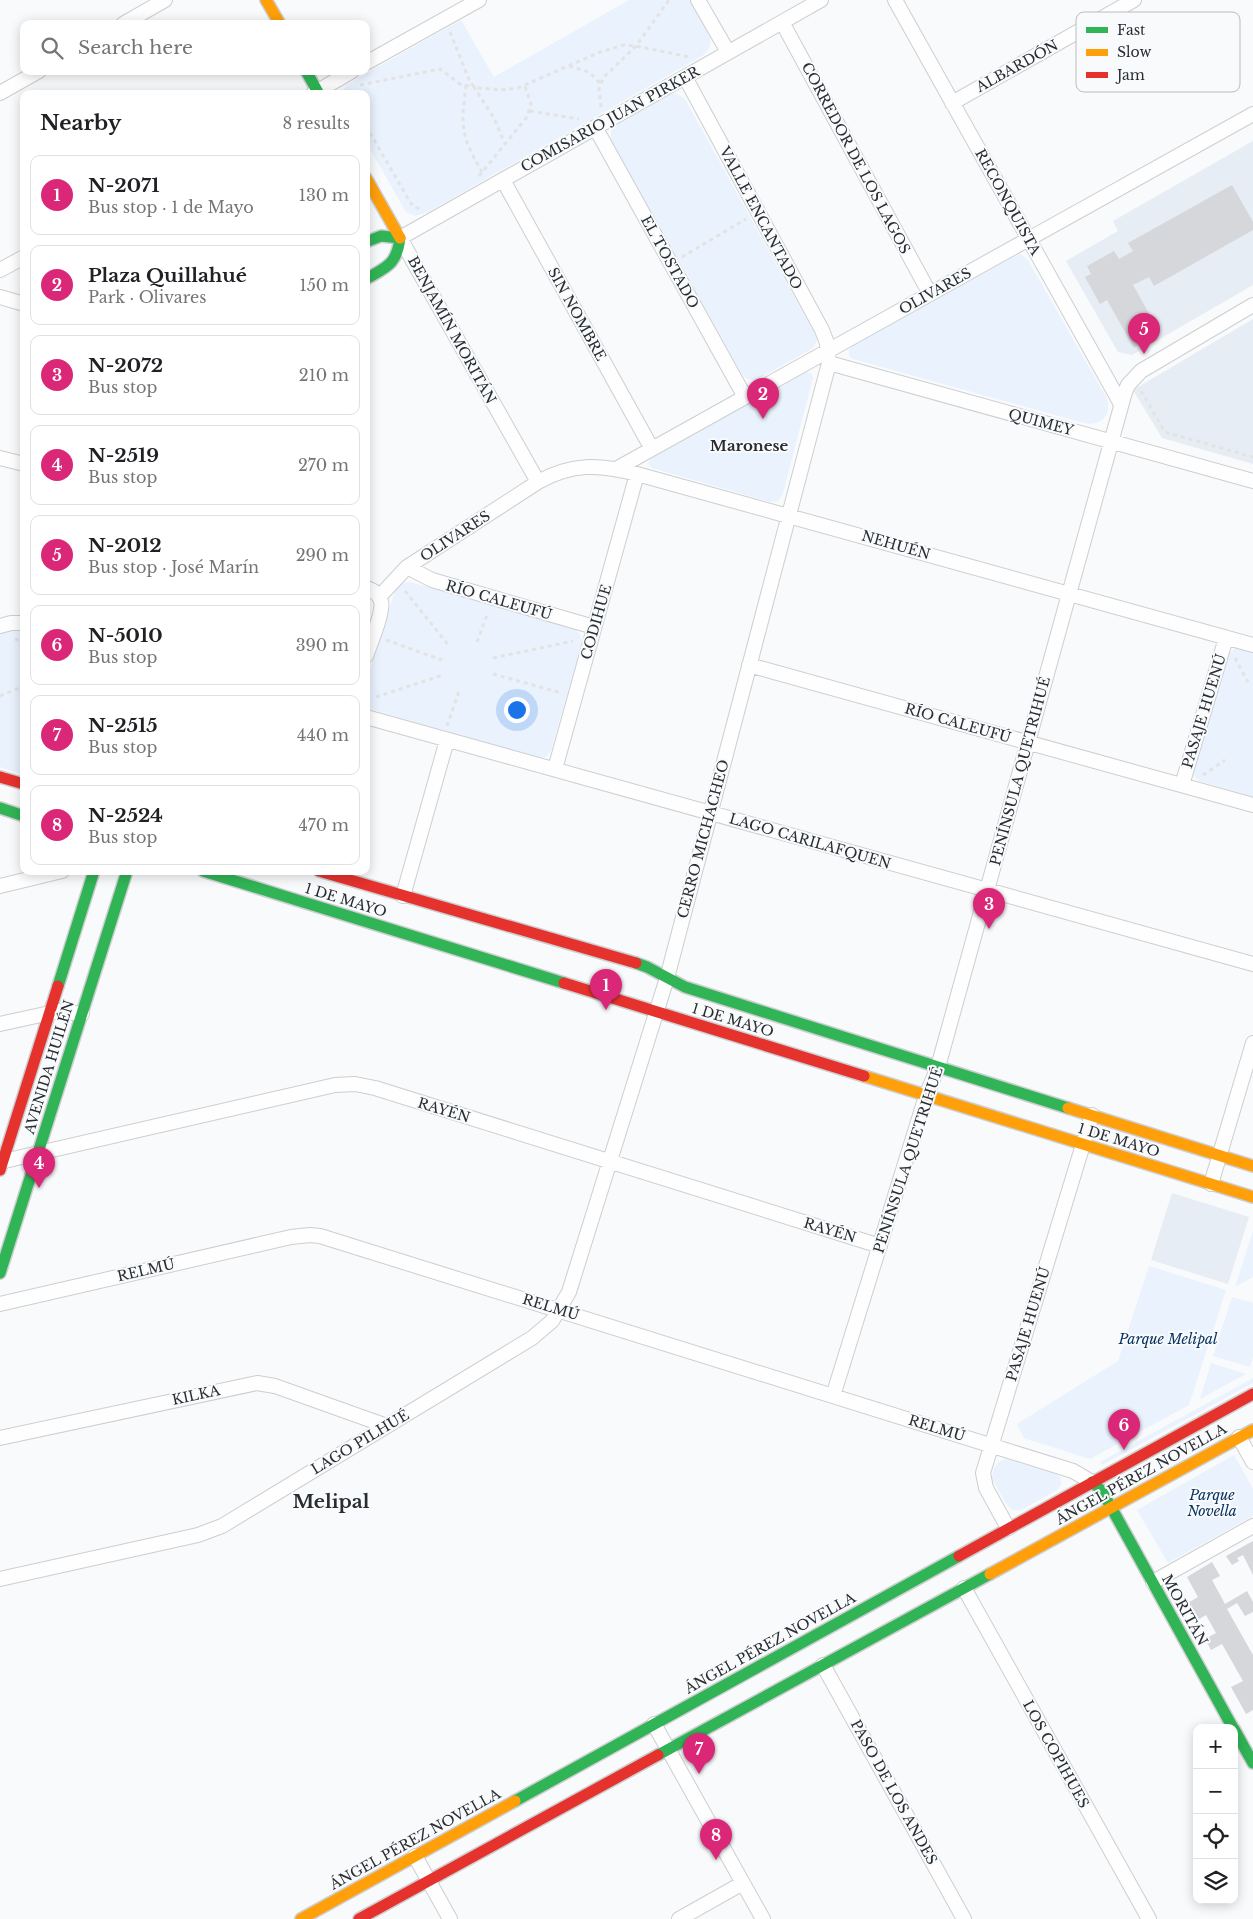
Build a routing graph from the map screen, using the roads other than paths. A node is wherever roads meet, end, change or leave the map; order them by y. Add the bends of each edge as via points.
1 (165, 0) edge
2 (266, 0) edge
3 (478, 0) edge
4 (698, 0) edge
5 (821, 0) edge
6 (894, 0) edge
7 (1134, 0) edge
8 (1113, 12) edge
9 (130, 20) edge
10 (278, 20) edge
11 (782, 22) junction
12 (1076, 33) edge
13 (728, 52) junction
14 (370, 61) edge
15 (32, 75) edge
16 (308, 75) edge
17 (345, 75) edge
18 (684, 77) junction
19 (315, 90) edge
20 (321, 90) edge
21 (0, 93) edge
22 (952, 103) junction
23 (1253, 114) edge
24 (595, 127) junction
25 (503, 180) junction
26 (370, 185) edge
27 (400, 238) junction
28 (1029, 239) junction
29 (370, 240) edge
30 (20, 259) edge
31 (0, 270) edge
32 (370, 277) edge
33 (930, 294) junction
34 (0, 297) edge
35 (20, 303) edge
36 (1253, 305) edge
37 (828, 357) junction
38 (745, 397) junction
39 (1122, 404) junction
40 (1111, 441) junction
41 (652, 449) junction
42 (0, 458) edge
43 (20, 463) edge
44 (616, 469) junction
45 (637, 474) junction
46 (1253, 481) edge
47 (538, 482) junction
48 (788, 515) junction
49 (407, 568) junction
50 (370, 590) edge
51 (1069, 594) junction
52 (379, 597) junction
53 (594, 628) junction
54 (370, 644) edge
55 (1228, 644) junction
56 (1253, 645) edge
57 (749, 665) junction
58 (370, 718) edge
59 (450, 732) junction
60 (1028, 742) junction
61 (555, 770) junction
62 (0, 777) edge
63 (20, 783) edge
64 (1182, 785) junction
65 (1253, 805) edge
66 (0, 808) edge
67 (710, 813) junction
68 (20, 815) edge
69 (45, 875) edge
70 (93, 875) edge
71 (126, 875) edge
72 (216, 875) edge
73 (332, 875) edge
74 (0, 886) edge
75 (987, 890) junction
76 (403, 896) junction
77 (1253, 964) edge
78 (667, 978) junction
79 (50, 1012) junction
80 (656, 1012) junction
81 (82, 1014) junction
82 (0, 1024) edge
83 (1253, 1043) edge
84 (938, 1067) junction
85 (926, 1096) junction
86 (1092, 1115) junction
87 (1083, 1144) junction
88 (38, 1154) junction
89 (1219, 1156) junction
90 (610, 1162) junction
91 (1, 1164) edge
92 (1253, 1166) edge
93 (1211, 1184) junction
94 (1253, 1197) edge
95 (880, 1246) junction
96 (0, 1273) edge
97 (0, 1304) edge
98 (559, 1310) junction
99 (1253, 1394) edge
100 (833, 1396) junction
101 (387, 1426) junction
102 (1253, 1430) edge
103 (1239, 1437) junction
104 (0, 1438) edge
105 (991, 1445) junction
106 (1253, 1462) edge
107 (1092, 1482) junction
108 (1111, 1507) junction
109 (1253, 1526) edge
110 (1008, 1528) junction
111 (0, 1579) edge
112 (1152, 1582) junction
113 (964, 1588) junction
114 (824, 1664) junction
115 (654, 1724) junction
116 (1232, 1724) edge
117 (1238, 1735) edge
118 (669, 1750) junction
119 (1253, 1763) edge
120 (415, 1856) junction
121 (429, 1880) junction
122 (743, 1883) junction
123 (301, 1919) edge
124 (359, 1919) edge
125 (450, 1919) edge
126 (679, 1919) edge
127 (763, 1919) edge
128 (964, 1919) edge
129 (1149, 1919) edge

1 - 9 street
2 - 10 main road
3 - 14 street
4 - 13 street
5 - 11 street, COMISARIO JUAN PIRKER
6 - 22 street, RECONQUISTA
7 - 8 street, ALBARDÓN
11 - 13 street, COMISARIO JUAN PIRKER
11 - 33 street, CORREDOR DE LOS LAGOS
12 - 22 street, ALBARDÓN
13 - 18 street, COMISARIO JUAN PIRKER
15 - 21 street
16 - 19 main road
17 - 20 street
18 - 24 street, COMISARIO JUAN PIRKER
18 - 37 street, VALLE ENCANTADO via 822,330
22 - 28 street, RECONQUISTA
23 - 28 street, OLIVARES
24 - 25 street, COMISARIO JUAN PIRKER
24 - 38 street, EL TOSTADO
25 - 27 street, COMISARIO JUAN PIRKER
25 - 41 street, SIN NOMBRE
26 - 27 main road, BENJAMÍN MORITÁN
27 - 29 main road via 381,236
27 - 32 main road via 395,260
27 - 47 street, BENJAMÍN MORITÁN
28 - 33 street, OLIVARES
28 - 39 street, RECONQUISTA
30 - 31 street
33 - 37 street, OLIVARES
34 - 35 street
36 - 39 street, PENÍNSULA QUETRIHUÉ via 1141,372 1128,385
37 - 38 street, OLIVARES
37 - 40 street, QUIMEY
37 - 48 street, CERRO MICHACHEO
38 - 41 street, OLIVARES
39 - 40 street, PENÍNSULA QUETRIHUÉ
40 - 46 street, QUIMEY
40 - 51 street, PENÍNSULA QUETRIHUÉ
41 - 44 street, OLIVARES
42 - 43 street
44 - 45 street, NEHUÉN
44 - 47 street, NEHUÉN via 568,468
45 - 48 street, NEHUÉN
45 - 53 street, CODIHUE
47 - 49 street, OLIVARES
48 - 51 street, NEHUÉN
48 - 57 street, CERRO MICHACHEO
49 - 52 street, OLIVARES
49 - 53 street, RÍO CALEUFÚ via 432,580
50 - 52 street
51 - 55 street, NEHUÉN
51 - 60 street, PENÍNSULA QUETRIHUÉ
52 - 54 street via 382,608
53 - 61 street, CODIHUE
55 - 56 street, NEHUÉN
55 - 64 street, PASAJE HUENÚ
57 - 60 street, RÍO CALEUFÚ
57 - 67 street, CERRO MICHACHEO
58 - 59 street, LAGO CARILAFQUEN
59 - 61 street, LAGO CARILAFQUEN
59 - 76 street
60 - 64 street, RÍO CALEUFÚ
60 - 75 street, PENÍNSULA QUETRIHUÉ
61 - 67 street, LAGO CARILAFQUEN
62 - 63 main road
64 - 65 street, RÍO CALEUFÚ
66 - 68 main road
67 - 75 street, LAGO CARILAFQUEN
67 - 78 street, CERRO MICHACHEO
69 - 74 street
70 - 79 main road, AVENIDA HUILÉN
71 - 81 main road, AVENIDA HUILÉN
72 - 80 main road, 1 DE MAYO
73 - 76 main road, 1 DE MAYO
75 - 77 street, LAGO CARILAFQUEN
75 - 84 street, PENÍNSULA QUETRIHUÉ
76 - 78 main road, 1 DE MAYO via 626,960
78 - 80 street, CERRO MICHACHEO
78 - 84 main road, 1 DE MAYO via 685,987
79 - 81 street
79 - 82 street
79 - 91 main road, AVENIDA HUILÉN
80 - 85 main road, 1 DE MAYO
80 - 90 street, CERRO MICHACHEO
81 - 88 main road, AVENIDA HUILÉN
83 - 89 street
84 - 85 street, PENÍNSULA QUETRIHUÉ
84 - 86 main road, 1 DE MAYO
85 - 87 main road, 1 DE MAYO
85 - 95 street, PENÍNSULA QUETRIHUÉ
86 - 87 street, PASAJE HUENÚ
86 - 89 main road, 1 DE MAYO
87 - 93 main road, 1 DE MAYO
87 - 105 street, PASAJE HUENÚ
88 - 90 street, RAYÉN via 346,1084 364,1085
88 - 91 street, RAYÉN
88 - 96 main road, AVENIDA HUILÉN
89 - 92 main road, 1 DE MAYO
89 - 93 street
90 - 95 street, RAYÉN
90 - 98 street, CERRO MICHACHEO via 573,1281
93 - 94 main road, 1 DE MAYO
95 - 100 street, PENÍNSULA QUETRIHUÉ
97 - 98 street, RELMÚ via 310,1234
98 - 100 street, RELMÚ
98 - 101 street, LAGO PILHUÉ via 552,1321 532,1338
99 - 107 main road, ÁNGEL PÉREZ NOVELLA
100 - 105 street, RELMÚ
101 - 104 street, KILKA via 275,1386 257,1383
101 - 111 street, LAGO PILHUÉ via 211,1531
102 - 103 main road, ÁNGEL PÉREZ NOVELLA
103 - 106 street
103 - 108 main road, ÁNGEL PÉREZ NOVELLA
105 - 107 street, RELMÚ via 1073,1471
105 - 110 street, PASAJE HUENÚ via 983,1481
107 - 108 main road
107 - 110 main road, ÁNGEL PÉREZ NOVELLA
108 - 112 main road, MORITÁN
108 - 113 main road, ÁNGEL PÉREZ NOVELLA
109 - 112 street
110 - 115 main road, ÁNGEL PÉREZ NOVELLA
112 - 116 main road, MORITÁN
113 - 114 main road, ÁNGEL PÉREZ NOVELLA
113 - 129 street, LOS COPIHUES
114 - 118 main road, ÁNGEL PÉREZ NOVELLA
114 - 128 street, PASO DE LOS ANDES
115 - 118 street
115 - 120 main road, ÁNGEL PÉREZ NOVELLA
117 - 119 main road, MORITÁN
118 - 121 main road, ÁNGEL PÉREZ NOVELLA
118 - 122 street
120 - 121 street
120 - 123 main road, ÁNGEL PÉREZ NOVELLA
121 - 124 main road, ÁNGEL PÉREZ NOVELLA
121 - 125 street
122 - 126 street
122 - 127 street

